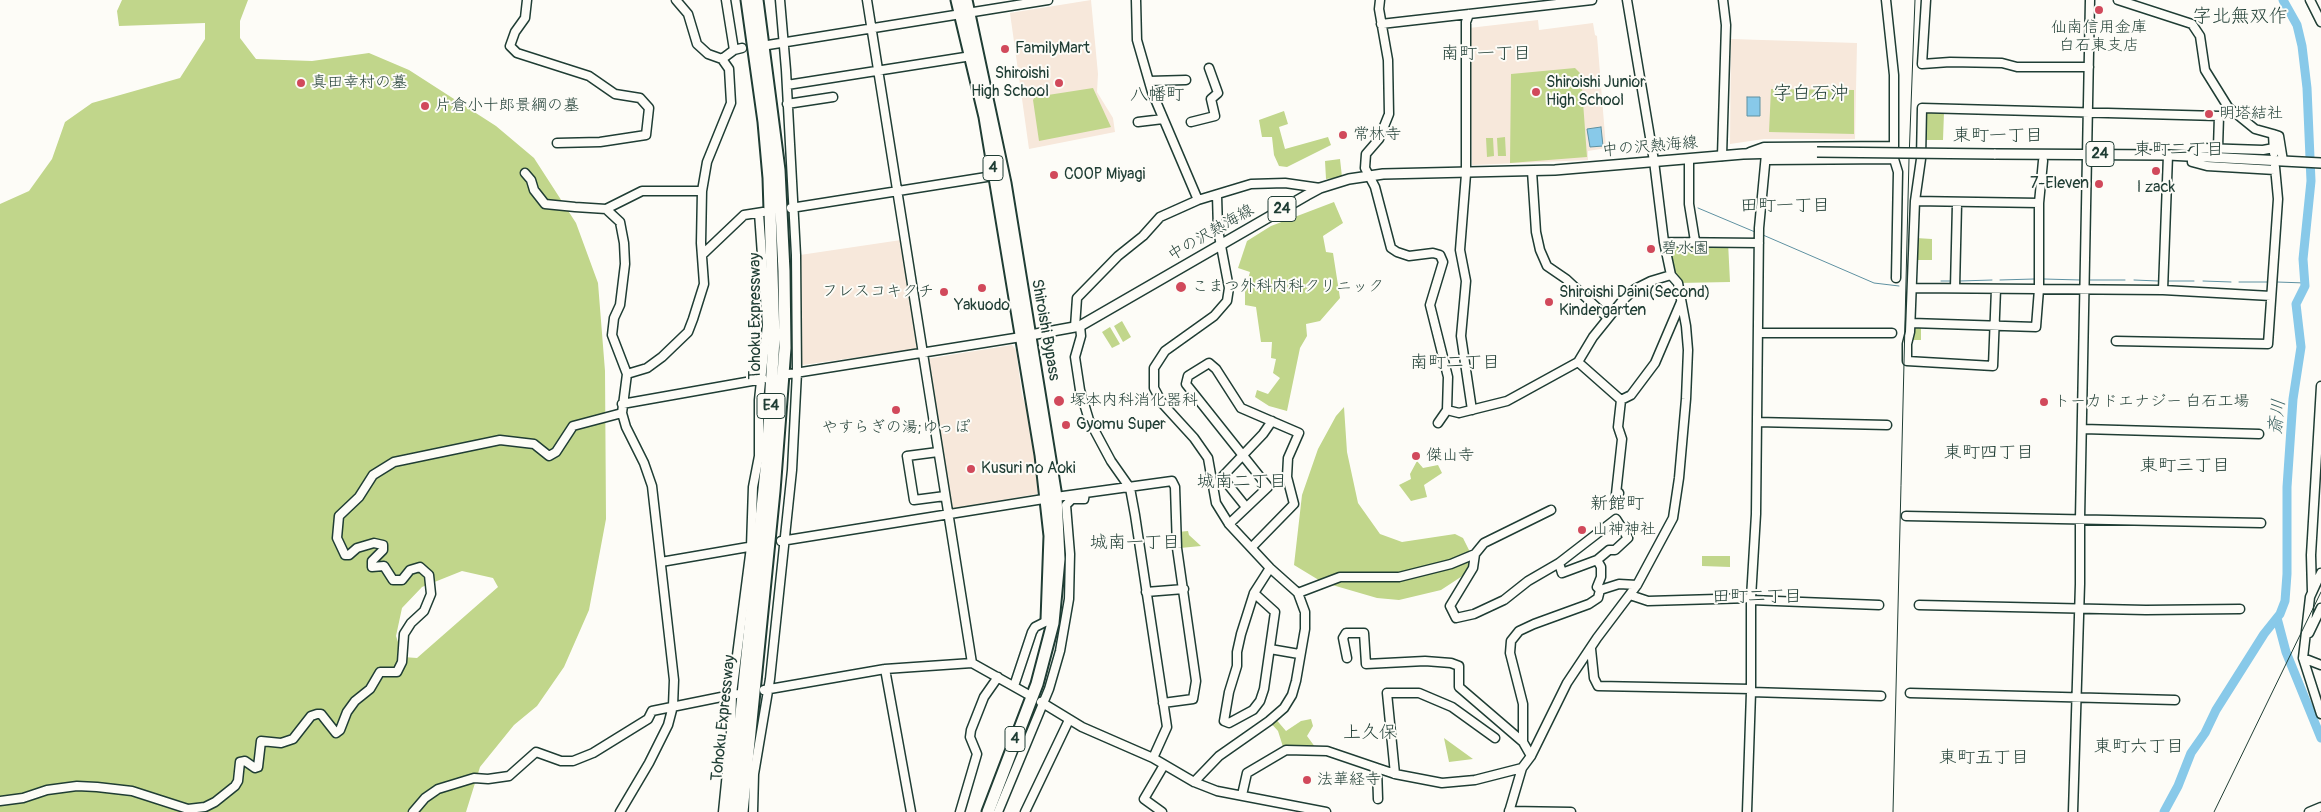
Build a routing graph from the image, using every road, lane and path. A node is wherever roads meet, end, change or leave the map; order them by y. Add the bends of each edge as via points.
1 (526, 0) edge
2 (676, 0) edge
3 (726, 0) edge
4 (747, 0) edge
5 (758, 0) edge
6 (780, 0) edge
7 (867, 0) edge
8 (957, 0) edge
9 (1048, 0) edge
10 (1136, 0) edge
11 (1380, 0) edge
12 (1592, 0) edge
13 (1627, 0) edge
14 (1723, 0) edge
15 (1886, 0) edge
16 (1926, 0) edge
17 (2090, 0) edge
18 (2118, 0) edge
19 (2310, 0) edge
20 (1549, 2) edge
21 (965, 8) edge
22 (1469, 14) junction
23 (2321, 22) edge
24 (1381, 24) junction
25 (871, 28) junction
26 (785, 42) junction
27 (768, 45) dead end
28 (965, 57) dead end
29 (722, 59) junction
30 (2089, 67) junction
31 (1209, 68) dead end
32 (879, 71) junction
33 (1149, 80) junction
34 (1186, 80) dead end
35 (787, 85) junction
36 (833, 97) dead end
37 (787, 104) junction
38 (2088, 111) junction
39 (1163, 119) junction
40 (1138, 122) dead end
41 (1191, 122) dead end
42 (2273, 134) junction
43 (557, 143) dead end
44 (1894, 146) junction
45 (2218, 148) junction
46 (1743, 154) junction
47 (2087, 154) junction
48 (2168, 155) junction
49 (1722, 156) junction
50 (2192, 156) junction
51 (1766, 157) junction
52 (1689, 159) junction
53 (1894, 159) junction
54 (1654, 161) junction
55 (2043, 161) dead end
56 (2287, 162) junction
57 (2321, 163) edge
58 (1532, 171) junction
59 (525, 173) dead end
60 (1466, 174) junction
61 (999, 175) junction
62 (1368, 175) junction
63 (1320, 188) junction
64 (897, 191) junction
65 (702, 192) junction
66 (1217, 195) junction
67 (1198, 200) junction
68 (1915, 201) junction
69 (2038, 203) junction
70 (1956, 204) junction
71 (794, 208) junction
72 (606, 209) junction
73 (784, 209) dead end
74 (768, 212) dead end
75 (759, 213) junction
76 (1759, 237) junction
77 (1696, 241) junction
78 (1664, 242) junction
79 (1221, 244) junction
80 (703, 254) junction
81 (1671, 275) junction
82 (1896, 278) dead end
83 (1912, 288) junction
84 (1955, 288) junction
85 (1996, 289) junction
86 (2039, 289) junction
87 (2085, 289) junction
88 (2163, 290) junction
89 (2271, 296) junction
90 (1682, 301) junction
91 (1608, 318) junction
92 (1911, 323) junction
93 (1995, 325) junction
94 (1078, 326) junction
95 (1758, 333) junction
96 (1892, 333) dead end
97 (1025, 336) junction
98 (2116, 341) dead end
99 (922, 353) junction
100 (1578, 362) junction
101 (793, 373) junction
102 (627, 374) junction
103 (764, 379) junction
104 (2321, 386) edge
105 (1621, 400) junction
106 (622, 404) junction
107 (2320, 404) edge
108 (1447, 410) junction
109 (1472, 410) junction
110 (622, 413) junction
111 (1272, 421) junction
112 (1438, 422) dead end
113 (1756, 422) junction
114 (1887, 425) dead end
115 (2320, 428) edge
116 (2083, 430) junction
117 (2259, 434) dead end
118 (938, 452) junction
119 (1242, 456) junction
120 (2318, 482) edge
121 (1130, 488) junction
122 (1084, 493) junction
123 (1619, 493) dead end
124 (945, 496) junction
125 (1052, 497) junction
126 (1246, 507) junction
127 (1550, 510) dead end
128 (948, 515) junction
129 (1906, 516) dead end
130 (2080, 519) junction
131 (2261, 523) dead end
132 (1229, 524) junction
133 (783, 541) junction
134 (753, 546) junction
135 (1252, 546) junction
136 (1475, 554) junction
137 (1597, 560) junction
138 (661, 562) junction
139 (1559, 563) junction
140 (1270, 568) junction
141 (2321, 573) edge
142 (1637, 585) junction
143 (1184, 588) junction
144 (1600, 590) junction
145 (1146, 592) junction
146 (2312, 592) junction
147 (1254, 593) junction
148 (1298, 593) junction
149 (1630, 595) junction
150 (1751, 599) junction
151 (1879, 605) dead end
152 (1919, 605) dead end
153 (2079, 608) junction
154 (2321, 608) edge
155 (2240, 609) dead end
156 (1047, 621) junction
157 (1591, 648) junction
158 (1270, 649) junction
159 (1299, 654) junction
160 (1347, 658) dead end
161 (2305, 658) junction
162 (972, 663) junction
163 (1041, 666) junction
164 (2321, 666) edge
165 (885, 669) junction
166 (998, 677) junction
167 (1014, 686) junction
168 (765, 690) junction
169 (1751, 690) junction
170 (1910, 693) dead end
171 (735, 694) junction
172 (1029, 695) dead end
173 (1880, 696) dead end
174 (2077, 696) junction
175 (2175, 700) dead end
176 (1040, 702) junction
177 (1163, 703) junction
178 (673, 706) junction
179 (2321, 714) edge
180 (1069, 720) junction
181 (1495, 738) dead end
182 (1523, 742) junction
183 (1531, 756) junction
184 (1153, 758) junction
185 (1164, 765) junction
186 (1377, 768) junction
187 (1522, 768) junction
188 (1395, 774) junction
189 (1194, 782) junction
190 (1242, 795) junction
191 (1378, 799) dead end
192 (0, 801) edge
193 (2321, 807) edge
194 (1509, 811) edge
195 (413, 812) edge
196 (620, 812) edge
197 (723, 812) edge
198 (731, 812) edge
199 (742, 812) edge
200 (753, 812) edge
201 (911, 812) edge
202 (960, 812) edge
203 (988, 812) edge
204 (998, 812) edge
205 (1025, 812) edge
206 (1162, 812) edge
207 (1326, 812) edge
208 (1571, 812) edge
209 (1748, 812) edge
210 (2074, 812) edge
211 (2309, 812) edge

1 - 43 street via 524,18 510,46 517,53 589,76 615,94 640,98 649,108 646,136
2 - 29 street via 688,14 697,44 708,54
3 - 29 street via 738,49
4 - 198 highway, Tohoku Expressway / E4 via 769,178 774,338 767,460
5 - 199 highway, Tohoku Expressway / E4 via 779,170 785,348
6 - 26 street
7 - 25 street
8 - 21 highway, Shiroishi Bypass / 4
9 - 21 street
10 - 33 street via 1137,40
11 - 24 street
12 - 20 street
13 - 54 street
14 - 49 street via 1726,25
15 - 44 street via 1894,75
16 - 30 street via 1922,64
17 - 30 street
18 - 42 street via 2192,24 2200,36 2205,70 2228,107 2255,129
19 - 23 street
20 - 22 street
21 - 25 street
21 - 61 highway, Shiroishi Bypass / 4 via 984,117
22 - 24 street
22 - 60 street via 1465,56
24 - 62 street via 1388,60 1389,114 1378,139 1366,154
25 - 26 street
25 - 32 street
26 - 27 street
26 - 35 street
28 - 32 street
29 - 65 street via 730,69 731,103 710,151
30 - 38 street
31 - 41 street via 1218,93 1211,98 1216,116
32 - 35 street
32 - 64 street
33 - 34 street
33 - 39 street
35 - 37 street
36 - 37 street
37 - 71 street
38 - 45 street via 2219,116
38 - 47 street
38 - 68 street via 1922,108 1921,160
39 - 40 street
39 - 67 street
42 - 45 street via 2274,150
42 - 56 street via 2279,136
44 - 46 street via 1764,148
44 - 53 street
45 - 50 street via 2194,151
46 - 49 main road, 中の沢熱海線 / 24
46 - 51 main road, 中の沢熱海線 / 24
47 - 48 main road, 中の沢熱海線 / 24
47 - 51 main road, 中の沢熱海線 / 24, bridge via 1817,152
47 - 87 street
48 - 50 main road, 中の沢熱海線 / 24
48 - 88 street
49 - 52 main road, 中の沢熱海線 / 24
50 - 56 main road, 中の沢熱海線 / 24
50 - 89 street via 2192,162 2207,166 2275,168 2278,199
51 - 53 street
51 - 76 street
52 - 54 main road, 中の沢熱海線 / 24
52 - 77 street via 1689,204
53 - 82 street via 1898,172
54 - 58 main road, 中の沢熱海線 / 24
54 - 78 street
55 - 69 street
56 - 57 main road, 中の沢熱海線 / 24
58 - 60 main road, 中の沢熱海線 / 24
58 - 91 street via 1536,232 1547,266 1566,278
59 - 72 street via 545,204
60 - 62 main road, 中の沢熱海線 / 24
60 - 109 street via 1460,250 1466,281 1461,336
61 - 64 street
61 - 97 highway, Shiroishi Bypass / 4
62 - 63 main road, 中の沢熱海線 / 24
62 - 108 street via 1377,195 1391,248 1410,256 1433,253 1443,262 1430,305 1448,377
63 - 66 street via 1284,183 1251,184
63 - 79 main road, 中の沢熱海線 / 24
64 - 71 street
64 - 99 street
65 - 72 street via 642,192
65 - 80 street
66 - 67 street
66 - 79 street
67 - 94 street via 1160,217 1077,298
68 - 70 street
68 - 83 street
69 - 70 street
69 - 86 street
70 - 84 street
71 - 73 street
71 - 101 street
72 - 102 street via 620,222 624,243 620,305 612,335
74 - 75 street
75 - 80 street via 744,216
75 - 103 street via 767,325
76 - 77 street
76 - 95 street
77 - 78 street
78 - 81 street
79 - 94 main road, 中の沢熱海線 / 24
79 - 132 street via 1229,288 1227,301 1214,316 1165,350 1154,368 1153,378 1154,388 1162,402 1208,458 1216,503
80 - 102 street via 704,284 688,332 647,368
81 - 90 street via 1678,283
81 - 91 street via 1635,289
83 - 84 street
83 - 92 street
84 - 85 street
85 - 86 street
85 - 93 street
86 - 87 street
86 - 93 street via 2036,327
87 - 88 street
87 - 116 street
88 - 89 street
89 - 98 street via 2268,344
90 - 105 street via 1655,363 1631,395
90 - 142 street via 1688,350 1686,399 1673,518
91 - 100 street
92 - 93 street
92 - 93 street via 1907,361 1993,366
94 - 97 main road, 中の沢熱海線 / 24
94 - 121 street via 1080,336 1075,357 1089,420
95 - 96 street
95 - 113 street
97 - 99 street
97 - 125 highway, Shiroishi Bypass / 4
99 - 101 street
99 - 118 street
100 - 105 street
100 - 109 street via 1507,401
101 - 133 street via 792,470
102 - 106 street
103 - 106 street
103 - 134 street via 759,456 753,487
104 - 107 street
105 - 123 street via 1618,427 1622,439 1616,494
106 - 110 street
107 - 115 street
108 - 109 street via 1459,414
108 - 112 street
110 - 138 street via 652,486
110 - 192 street via 573,426 556,452 549,456 534,444 500,440 394,462 372,475 360,497 339,516 337,538 345,555 374,543 383,545 383,550 372,561 372,567 384,566 393,580 402,580 410,570 420,567 429,575 431,594 424,611 404,634 402,662 397,672 380,672 370,689 347,712 336,733 321,714 317,714 311,716 293,740 281,743 261,741 258,767 240,762 235,786 205,807 188,809 132,791 77,786
111 - 119 street
111 - 119 street via 1241,408 1209,363 1188,376 1186,384
111 - 135 street via 1299,433 1288,458 1287,477 1294,504
113 - 114 street
113 - 150 street via 1756,514
115 - 120 street
116 - 117 street
116 - 130 street
118 - 124 street
118 - 124 street via 906,453 914,504
119 - 126 street via 1222,477
119 - 126 street via 1268,487
120 - 146 street via 2311,555
121 - 122 street
121 - 143 street via 1172,481
121 - 145 street
122 - 125 street
122 - 176 street via 1084,499 1072,499 1066,505 1070,554 1066,623 1060,651
124 - 128 street
125 - 128 street
125 - 156 highway, Shiroishi Bypass / 4
125 - 163 highway, Shiroishi Bypass / 4 via 1059,558 1057,591 1053,623
126 - 132 street
127 - 136 street via 1484,543
128 - 133 street
128 - 162 street
129 - 130 street
130 - 131 street
130 - 153 street
132 - 135 street
133 - 168 street
134 - 138 street
134 - 171 street
135 - 140 street
136 - 139 street via 1473,568 1450,606 1456,618 1493,606
136 - 148 street via 1451,564 1399,577 1340,577
137 - 139 street via 1562,573
137 - 139 street via 1628,538 1616,519
137 - 144 street via 1601,567 1597,587
138 - 178 street via 674,680
140 - 147 street
140 - 148 street
141 - 146 street
142 - 144 street via 1619,584
142 - 149 street
143 - 145 street
143 - 177 street via 1196,681 1193,699
144 - 182 street via 1598,598 1589,604 1519,631 1511,641 1510,653 1523,704
145 - 177 street
146 - 161 street
147 - 158 street via 1275,612
147 - 158 street via 1239,643 1224,721 1229,723 1253,710 1260,702
148 - 159 street via 1305,612
149 - 150 street via 1648,601
149 - 157 street
150 - 151 street
150 - 169 street
152 - 153 street
153 - 155 street
153 - 174 street
154 - 161 street via 2309,629
156 - 163 highway, Shiroishi Bypass / 4
156 - 167 street via 1032,632
157 - 169 street via 1598,686
157 - 183 street via 1567,683
158 - 159 street
159 - 189 street via 1292,695 1284,708 1219,756
160 - 182 street via 1343,638 1346,633 1364,633 1366,664 1425,661 1459,666 1458,687
161 - 164 street
161 - 179 street
162 - 165 street
162 - 166 street
163 - 203 highway, Shiroishi Bypass / 4
165 - 168 street
165 - 201 street
166 - 167 street
166 - 202 street via 984,697 971,730 970,737 977,754
167 - 172 street
168 - 200 street via 754,774
169 - 173 street
169 - 209 street
170 - 174 street
171 - 178 street
171 - 197 street
174 - 175 street
174 - 210 street
176 - 180 street
176 - 204 street
177 - 184 street via 1167,727
178 - 195 street via 652,711 648,719 585,757 561,761 536,752 508,776 474,778 438,789
178 - 196 street via 656,750
180 - 184 street
180 - 205 street
181 - 188 street via 1452,707 1419,693 1387,693
182 - 183 street
183 - 187 street
184 - 185 street
185 - 189 street
185 - 206 street via 1144,799
186 - 188 street
186 - 190 street via 1327,751 1286,750 1248,773
186 - 191 street
187 - 188 street via 1449,783
187 - 194 street
189 - 190 street via 1217,791
190 - 207 street
193 - 211 street
194 - 208 street

